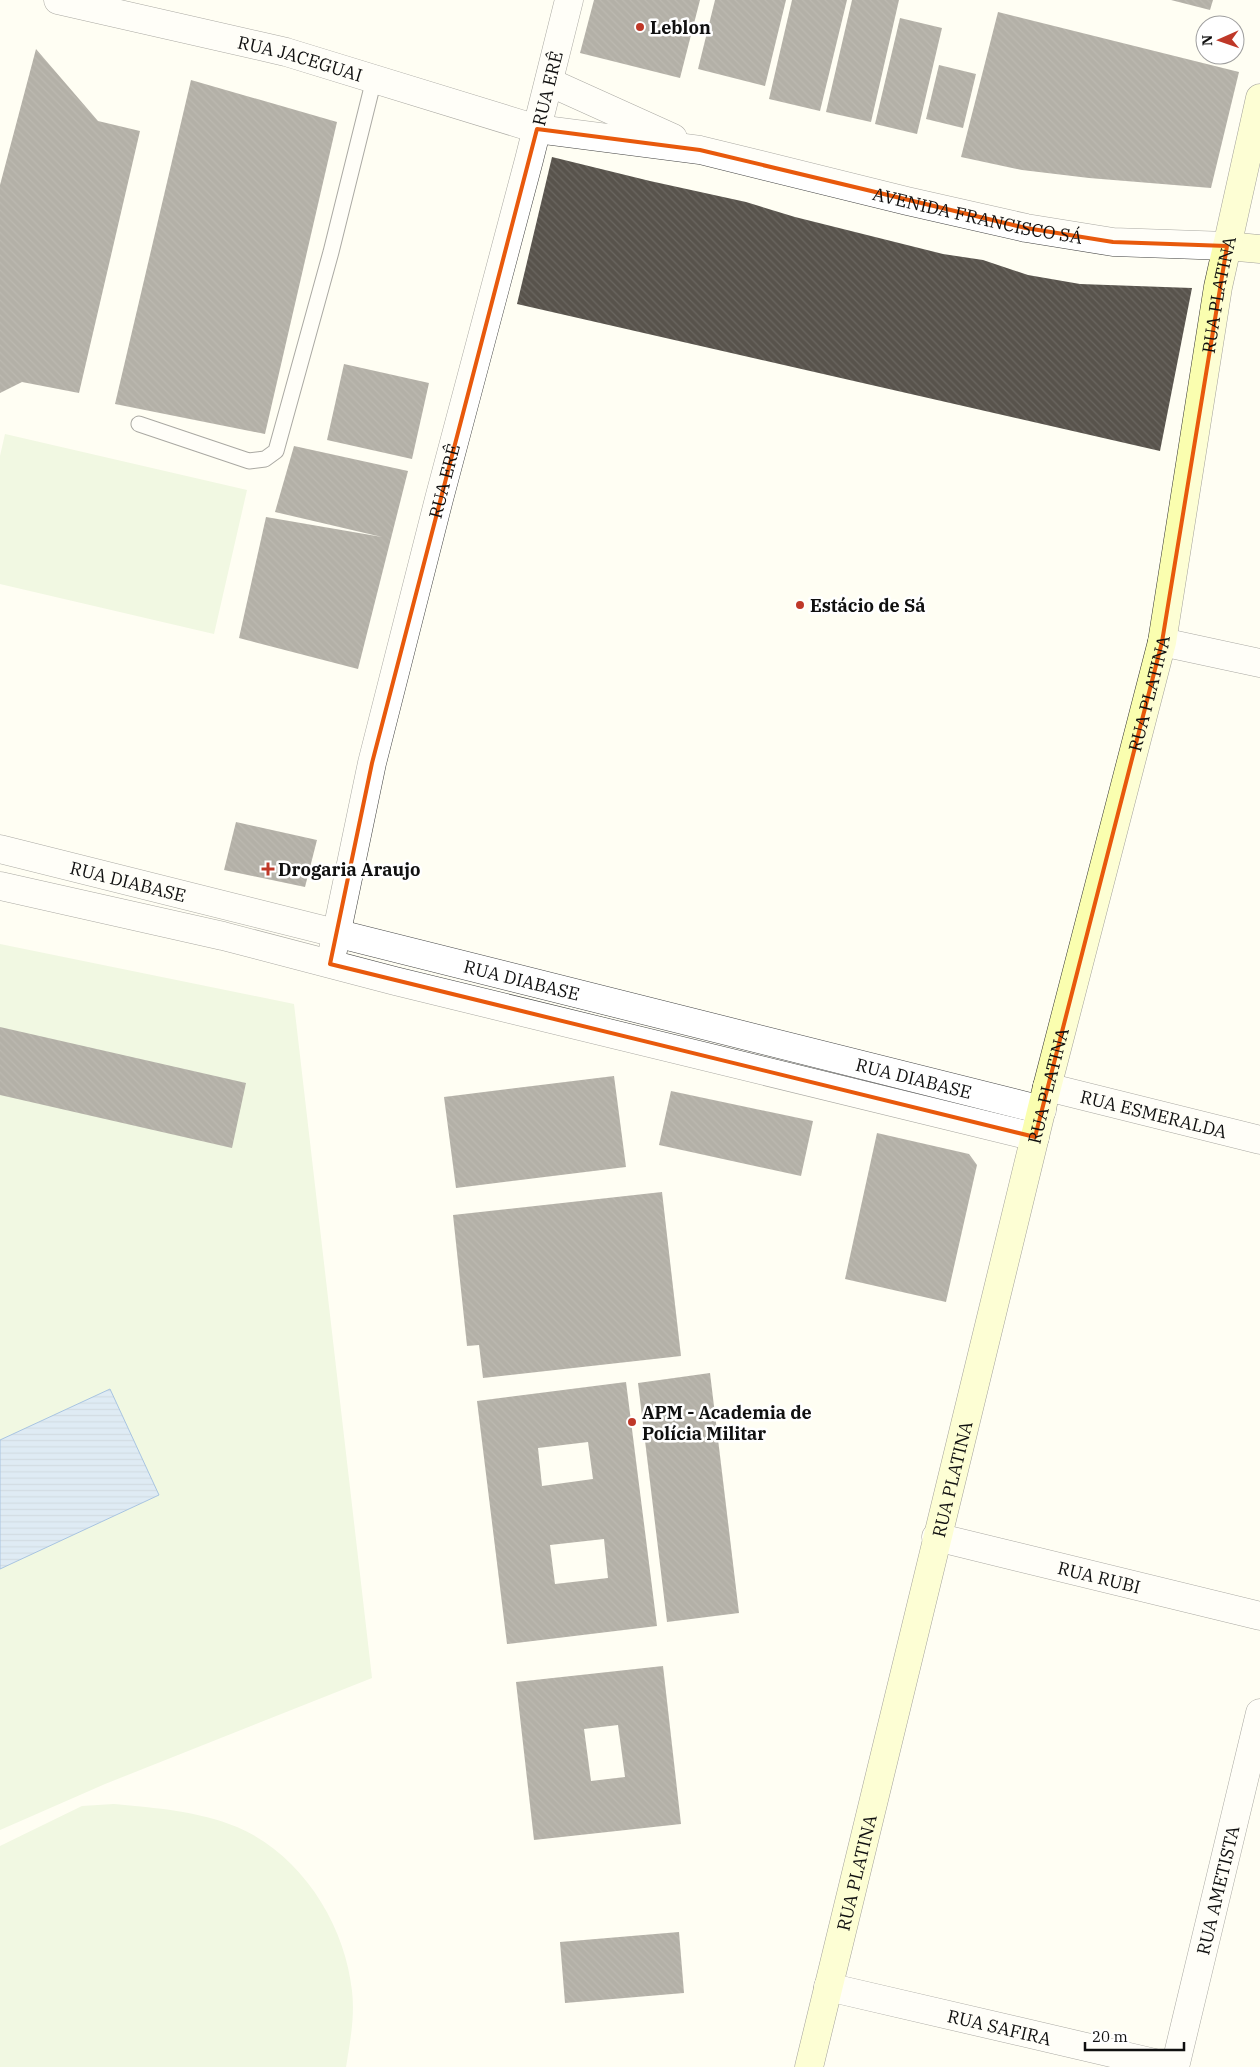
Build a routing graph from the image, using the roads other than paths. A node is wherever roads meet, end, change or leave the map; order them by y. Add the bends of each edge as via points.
1 (58, 0) edge
2 (562, 4) edge
3 (374, 79) junction
4 (549, 82) junction
5 (1260, 98) edge
6 (537, 130) junction
7 (700, 150) junction
8 (1227, 246) junction
9 (1260, 249) edge
10 (139, 424) dead end
11 (1162, 642) junction
12 (1260, 663) edge
13 (0, 849) edge
14 (0, 886) edge
15 (337, 932) junction
16 (330, 964) junction
17 (1045, 1098) junction
18 (1035, 1137) junction
19 (1260, 1140) edge
20 (936, 1537) junction
21 (1260, 1616) edge
22 (1260, 1713) edge
23 (828, 1987) junction
24 (809, 2067) edge
25 (1174, 2067) edge

1 - 3 street, RUA JACEGUAI via 286,52
2 - 4 street, RUA ERÊ
3 - 6 street, RUA JACEGUAI
3 - 10 lane via 276,451 265,459 249,462
4 - 6 street, RUA ERÊ
4 - 7 street, AVENIDA FRANCISCO SÁ
5 - 8 street, RUA PLATINA
6 - 7 street, AVENIDA FRANCISCO SÁ
6 - 15 street, RUA ERÊ via 372,763
7 - 8 street, AVENIDA FRANCISCO SÁ via 1026,228 1113,242
8 - 9 street, AVENIDA FRANCISCO SÁ
8 - 11 street, RUA PLATINA
11 - 12 street
11 - 17 street, RUA PLATINA
13 - 15 street, RUA DIABASE
14 - 16 street, RUA DIABASE via 223,936
15 - 16 street, RUA ERÊ
15 - 17 street, RUA DIABASE
16 - 18 street, RUA DIABASE
17 - 18 street, RUA PLATINA
17 - 19 street, RUA ESMERALDA
18 - 20 street, RUA PLATINA
20 - 21 street, RUA RUBI
20 - 23 street, RUA PLATINA
22 - 25 street, RUA AMETISTA
23 - 24 street, RUA PLATINA
23 - 25 street, RUA SAFIRA

